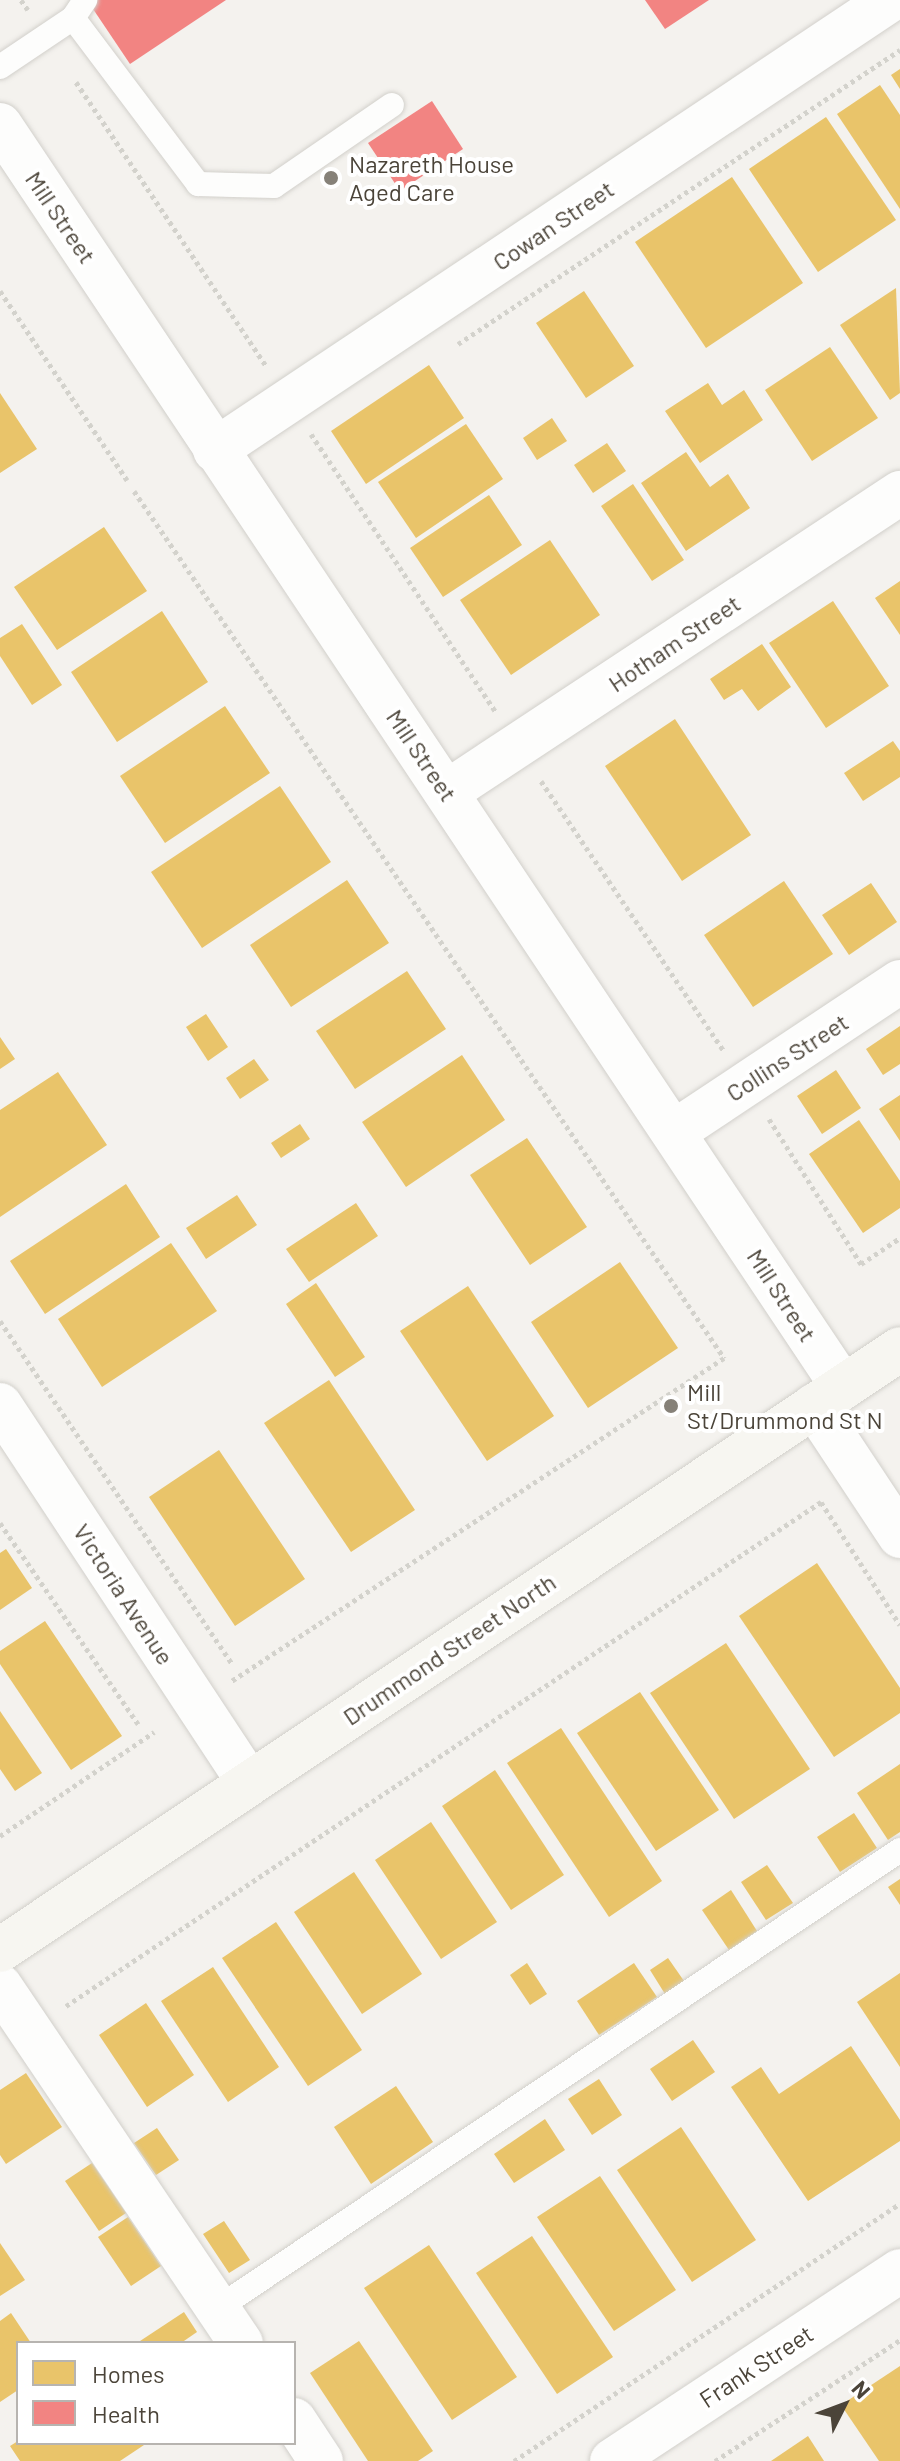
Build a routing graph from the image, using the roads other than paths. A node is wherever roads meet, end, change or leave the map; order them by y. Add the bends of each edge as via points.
1 (890, 0) edge
2 (79, 9) edge
3 (0, 67) edge
4 (392, 105) dead end
5 (0, 125) edge
6 (215, 450) junction
7 (900, 493) edge
8 (447, 792) junction
9 (900, 982) edge
10 (674, 1132) junction
11 (900, 1349) edge
12 (828, 1396) junction
13 (0, 1405) edge
14 (900, 1536) edge
15 (249, 1782) junction
16 (900, 1850) edge
17 (0, 1950) edge
18 (0, 1986) edge
19 (900, 2271) edge
20 (230, 2325) edge
21 (296, 2423) edge
22 (321, 2461) edge
23 (612, 2461) edge

1 - 6 street, Cowan Street
2 - 3 lane
2 - 4 lane via 198,184 274,186
5 - 6 street, Mill Street
6 - 8 street, Mill Street
7 - 8 street, Hotham Street
8 - 10 street, Mill Street
9 - 10 street, Collins Street
10 - 12 street, Mill Street
11 - 12 main road, Drummond Street North
12 - 14 street, Mill Street
12 - 15 main road, Drummond Street North
13 - 15 street, Victoria Avenue
15 - 17 main road, Drummond Street North
16 - 20 lane
18 - 20 street
19 - 23 street, Frank Street
21 - 22 street

